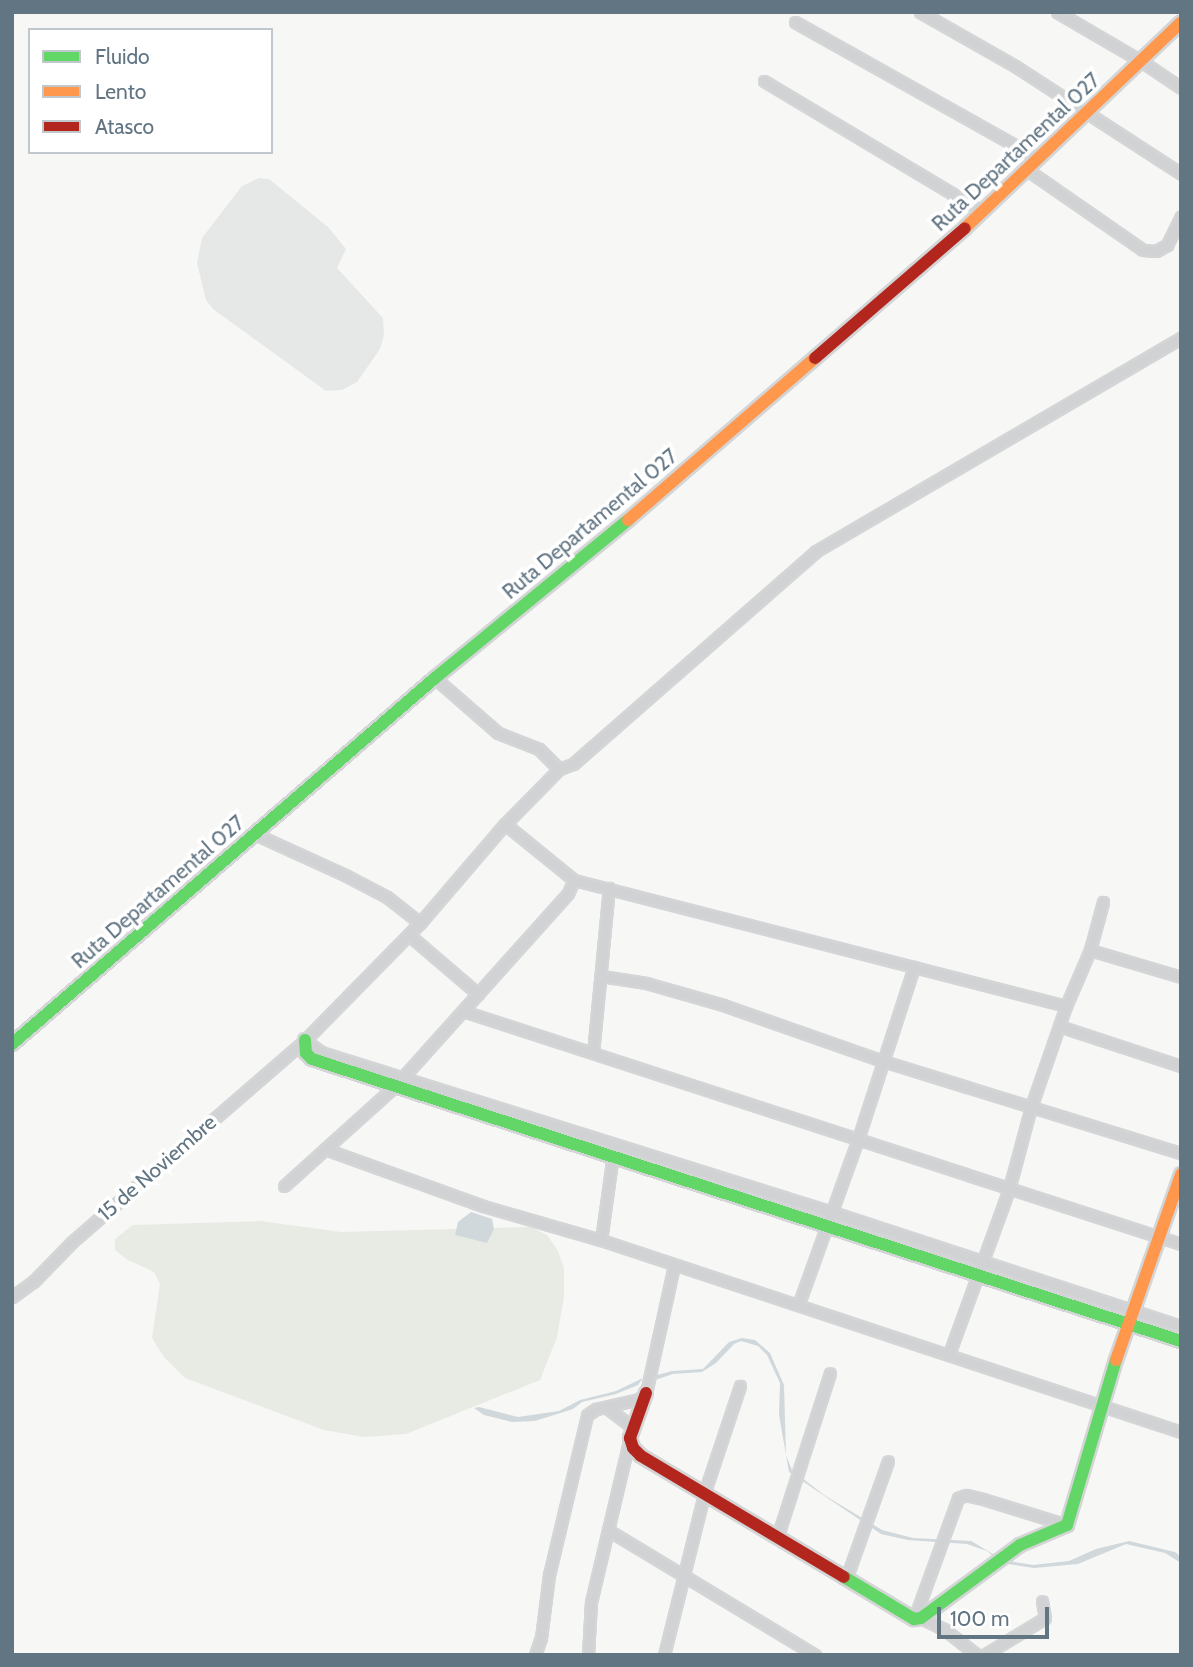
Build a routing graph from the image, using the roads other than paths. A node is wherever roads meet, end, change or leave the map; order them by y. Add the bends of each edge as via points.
1 (920, 12) edge
2 (1057, 12) edge
3 (1181, 22) edge
4 (795, 23) dead end
5 (1141, 61) junction
6 (764, 81) dead end
7 (1181, 88) edge
8 (1089, 112) junction
9 (1037, 158) junction
10 (1026, 169) junction
11 (1181, 174) edge
12 (983, 212) junction
13 (1181, 216) edge
14 (1181, 338) edge
15 (435, 678) junction
16 (559, 769) junction
17 (505, 824) junction
18 (255, 834) junction
19 (574, 880) junction
20 (609, 888) junction
21 (1103, 902) dead end
22 (420, 923) junction
23 (409, 935) junction
24 (1090, 950) junction
25 (914, 967) junction
26 (601, 976) junction
27 (1181, 977) edge
28 (478, 994) junction
29 (1066, 1006) junction
30 (463, 1011) junction
31 (1059, 1026) junction
32 (305, 1040) junction
33 (12, 1044) edge
34 (593, 1053) junction
35 (883, 1061) junction
36 (1181, 1066) edge
37 (400, 1081) junction
38 (1031, 1107) junction
39 (858, 1139) junction
40 (325, 1149) junction
41 (614, 1149) junction
42 (1181, 1153) edge
43 (1181, 1174) edge
44 (284, 1186) dead end
45 (1009, 1189) junction
46 (832, 1212) junction
47 (827, 1226) junction
48 (1159, 1236) junction
49 (601, 1240) junction
50 (1181, 1244) edge
51 (982, 1261) junction
52 (674, 1266) junction
53 (977, 1275) junction
54 (12, 1297) edge
55 (799, 1303) junction
56 (1133, 1310) junction
57 (1128, 1324) junction
58 (1181, 1326) edge
59 (1181, 1341) edge
60 (949, 1354) junction
61 (830, 1373) dead end
62 (648, 1384) junction
63 (740, 1386) dead end
64 (1100, 1405) junction
65 (607, 1408) junction
66 (1181, 1432) edge
67 (631, 1433) junction
68 (888, 1461) dead end
69 (704, 1494) junction
70 (1067, 1525) junction
71 (608, 1530) junction
72 (777, 1538) junction
73 (683, 1575) junction
74 (846, 1579) junction
75 (1042, 1601) dead end
76 (917, 1618) junction
77 (535, 1655) edge
78 (588, 1655) edge
79 (664, 1655) edge
80 (816, 1655) edge
81 (976, 1655) edge
82 (984, 1655) edge

1 - 8 street
2 - 5 street
3 - 5 street, Ruta Departamental 027
4 - 9 street
5 - 7 street
5 - 8 street, Ruta Departamental 027
6 - 12 street
8 - 9 street, Ruta Departamental 027
8 - 11 street
9 - 10 street, Ruta Departamental 027
10 - 12 street, Ruta Departamental 027
10 - 13 street via 1143,250 1156,251 1167,245
12 - 15 street, Ruta Departamental 027 via 609,536
14 - 16 street, 15 de Noviembre via 816,551 573,764
15 - 16 street via 498,733 539,749
15 - 18 street, Ruta Departamental 027
16 - 17 street, 15 de Noviembre
17 - 19 street
17 - 22 street, 15 de Noviembre
18 - 22 street via 356,880
18 - 33 street, Ruta Departamental 027
19 - 20 street
19 - 28 street via 568,893
20 - 25 street
20 - 26 street
21 - 24 street
22 - 23 street, 15 de Noviembre
23 - 28 street
23 - 32 street, 15 de Noviembre
24 - 27 street
24 - 29 street
25 - 29 street
25 - 35 street
26 - 34 street
26 - 35 street via 646,983 723,1005
28 - 30 street
29 - 31 street
30 - 34 street
30 - 37 street
31 - 36 street
31 - 38 street
32 - 37 street via 306,1053 312,1059
32 - 54 street, 15 de Noviembre
34 - 39 street
35 - 38 street
35 - 39 street
37 - 40 street
37 - 41 street
38 - 42 street
38 - 45 street
39 - 45 street
39 - 46 street
40 - 44 street
40 - 49 street via 483,1206
41 - 46 street
41 - 47 street
41 - 49 street
43 - 48 street
45 - 48 street
45 - 51 street
46 - 47 street
46 - 51 street
47 - 53 street
47 - 55 street
48 - 50 street
48 - 56 street
49 - 52 street
51 - 53 street
51 - 56 street
52 - 55 street
52 - 62 street
53 - 57 street
53 - 60 street
55 - 60 street
56 - 57 street
56 - 58 street
57 - 59 street
57 - 64 street
60 - 64 street
61 - 72 street
62 - 65 street via 639,1399
62 - 67 street
63 - 69 street
64 - 66 street
64 - 70 street
65 - 67 street
65 - 77 street via 590,1412 586,1419 548,1575
67 - 69 street via 633,1448 641,1456
67 - 71 street
68 - 74 street
69 - 72 street
69 - 73 street
70 - 76 street via 1020,1545
70 - 76 street via 983,1499 958,1498
71 - 73 street
71 - 78 street via 591,1602
72 - 74 street
73 - 79 street
73 - 80 street
74 - 76 street
75 - 82 street via 1045,1618
76 - 81 street via 944,1629

